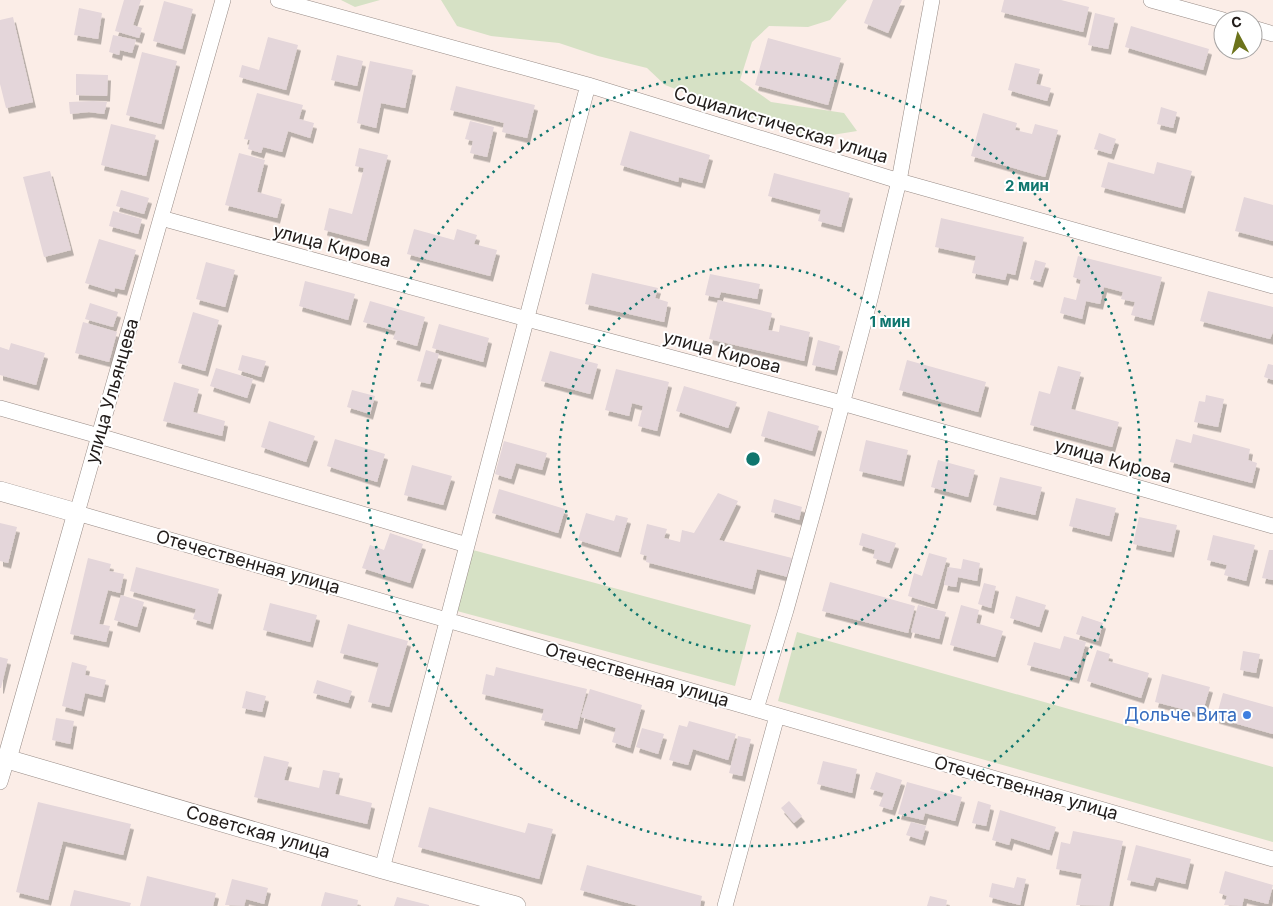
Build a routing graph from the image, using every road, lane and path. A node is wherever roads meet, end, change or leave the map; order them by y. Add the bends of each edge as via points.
1 (223, 0) edge
2 (278, 0) edge
3 (932, 0) edge
4 (1151, 0) edge
5 (1213, 17) edge
6 (588, 85) junction
7 (899, 181) junction
8 (161, 218) junction
9 (1273, 286) edge
10 (527, 319) junction
11 (842, 403) junction
12 (0, 408) edge
13 (99, 436) junction
14 (0, 491) edge
15 (77, 513) junction
16 (1273, 526) edge
17 (467, 545) junction
18 (447, 619) junction
19 (756, 709) junction
20 (777, 716) junction
21 (3, 758) edge
22 (0, 782) edge
23 (1273, 859) edge
24 (382, 869) junction
25 (516, 906) edge
26 (725, 906) edge

1 - 8 street, улица Ульянцева
2 - 6 street, Социалистическая улица
3 - 7 street
4 - 5 street
6 - 7 street, Социалистическая улица
6 - 10 street
7 - 9 street, Социалистическая улица
7 - 11 street
8 - 10 street, улица Кирова
8 - 13 street, улица Ульянцева
10 - 11 street, улица Кирова
10 - 17 street
11 - 16 street, улица Кирова
11 - 19 street
12 - 13 street
13 - 15 street, улица Ульянцева
13 - 17 street
14 - 15 street, Отечественная улица
15 - 18 street, Отечественная улица
15 - 21 street, улица Ульянцева
17 - 18 street
18 - 19 street, Отечественная улица
18 - 24 street
19 - 20 street, Отечественная улица
20 - 23 street, Отечественная улица
20 - 26 street
21 - 22 street, улица Ульянцева
21 - 24 street, Советская улица
24 - 25 street, Советская улица

